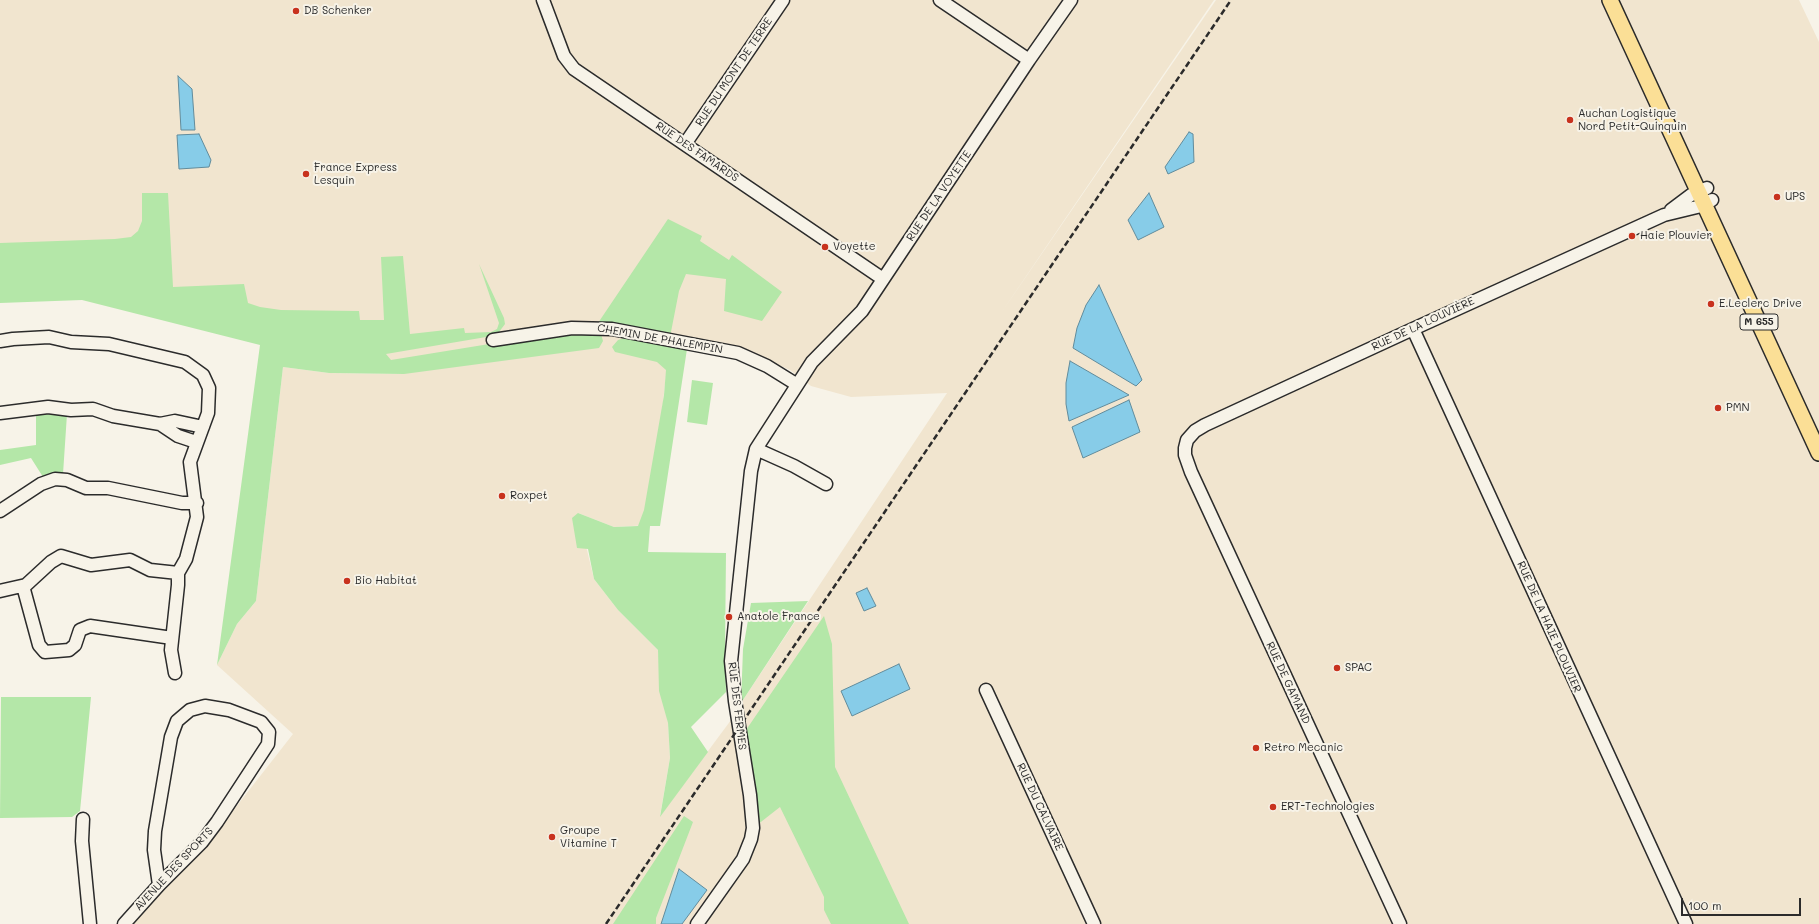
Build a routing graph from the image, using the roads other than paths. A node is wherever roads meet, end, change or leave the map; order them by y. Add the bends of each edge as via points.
1 (543, 0) edge
2 (783, 0) edge
3 (940, 0) edge
4 (1071, 0) edge
5 (1610, 0) edge
6 (1620, 0) edge
7 (1029, 60) junction
8 (685, 144) junction
9 (1706, 196) junction
10 (883, 279) junction
11 (1413, 329) junction
12 (493, 340) dead end
13 (0, 341) edge
14 (796, 384) junction
15 (0, 413) edge
16 (160, 424) junction
17 (203, 428) junction
18 (1819, 433) edge
19 (1187, 440) joint
20 (196, 442) junction
21 (756, 449) junction
22 (1819, 453) edge
23 (826, 484) dead end
24 (197, 503) junction
25 (0, 511) edge
26 (178, 573) junction
27 (23, 586) junction
28 (0, 590) edge
29 (172, 638) junction
30 (175, 673) dead end
31 (986, 690) dead end
32 (83, 819) dead end
33 (159, 885) junction
34 (90, 924) edge
35 (124, 924) edge
36 (697, 924) edge
37 (1094, 924) edge
38 (1400, 924) edge
39 (1686, 924) edge

1 - 8 street, RUE DES FAMARDS via 564,56 574,69
2 - 8 street, RUE DU MONT DE TERRE
3 - 7 street
4 - 7 street, RUE DE LA VOYETTE
5 - 9 main road, M 655
6 - 9 main road, M 655
7 - 10 street, RUE DE LA VOYETTE
8 - 10 street, RUE DES FAMARDS
9 - 11 street, RUE DE LA LOUVIÈRE
9 - 18 main road, M 655
9 - 22 main road, M 655
10 - 14 street, RUE DE LA VOYETTE via 858,316 817,356
11 - 19 street, RUE DE LA LOUVIÈRE via 1205,425
11 - 39 street, RUE DE LA HAIE PLOUVIER
12 - 14 street, CHEMIN DE PHALEMPIN via 572,328 612,329 738,353 767,366
13 - 17 street via 49,337 71,342 104,343 185,362 199,371 208,383 209,409
14 - 21 street, RUE DES FERMES
15 - 16 street via 48,407 93,409 113,416
16 - 17 street via 176,421
16 - 20 street via 178,436
17 - 20 street
19 - 38 street, RUE DE GAMAND via 1186,455 1191,472
20 - 24 street via 190,462
21 - 23 street
21 - 36 street, RUE DES FERMES via 750,471 731,661 753,828 742,862
24 - 25 street via 182,503 108,488 86,488 67,480 55,479 41,484
24 - 26 street via 193,539
26 - 27 street via 150,570 130,560 91,565 61,556
26 - 29 street
27 - 28 street
27 - 29 street via 39,645 45,652 69,650 75,645 80,630 90,626
29 - 30 street via 171,654
31 - 37 street, RUE DU CALVAIRE
32 - 34 street via 82,841
33 - 33 street, AVENUE DES SPORTS via 207,836 262,754 269,739 267,728 257,720 216,707 200,706 190,710 177,721 171,737 155,830 154,850
33 - 35 street, AVENUE DES SPORTS

